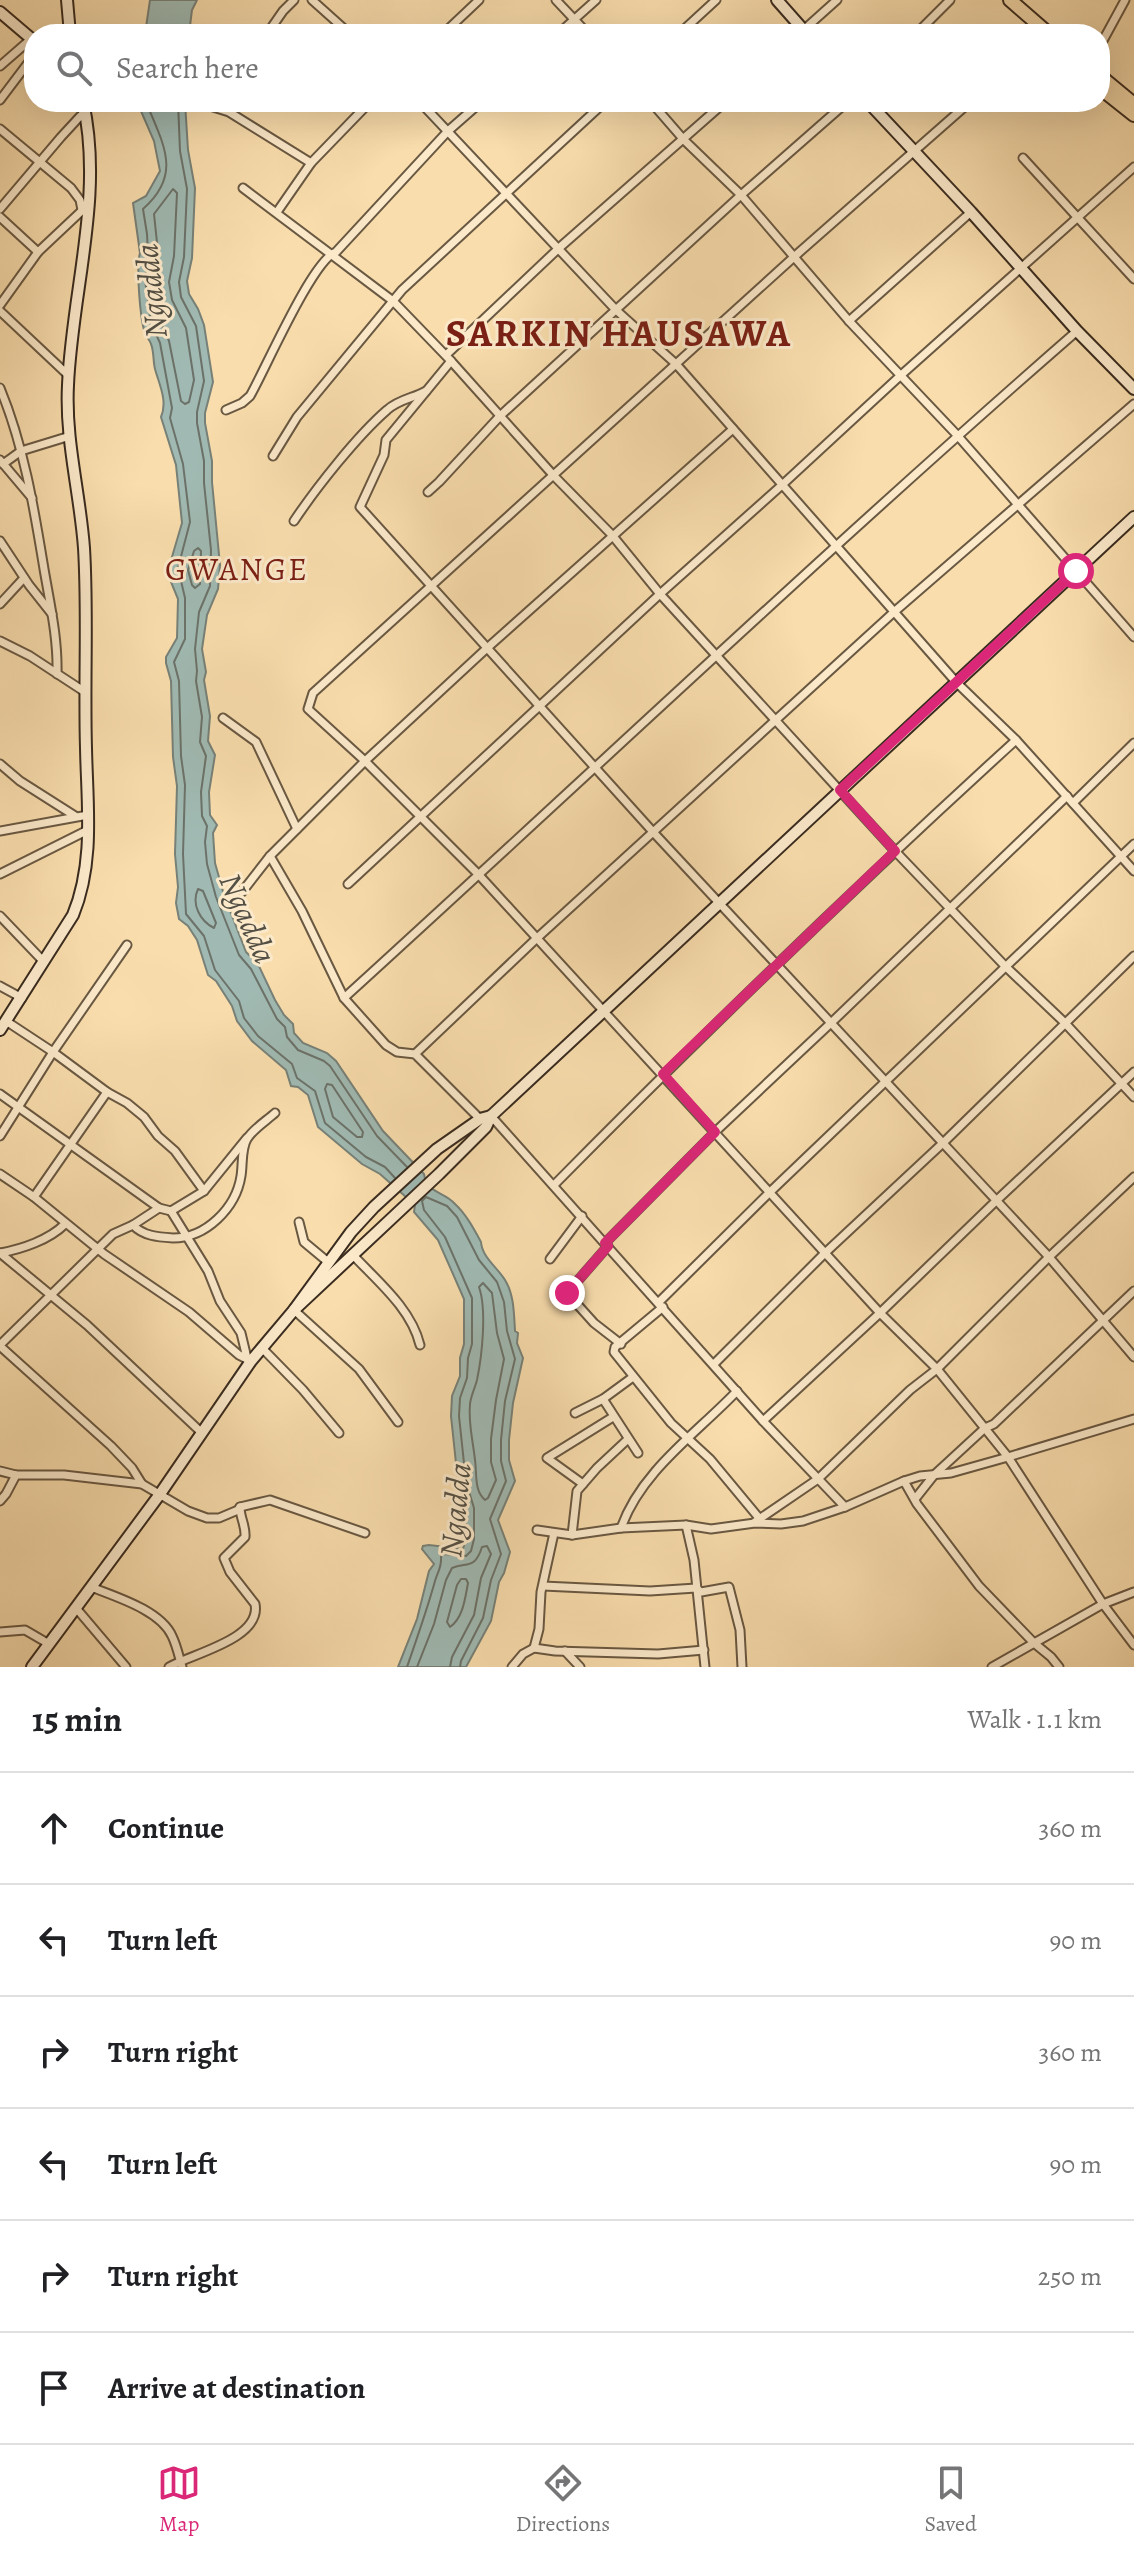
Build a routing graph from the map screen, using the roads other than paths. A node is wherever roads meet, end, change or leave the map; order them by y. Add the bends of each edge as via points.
1 (67, 0) edge
2 (294, 0) edge
3 (312, 0) edge
4 (479, 0) edge
5 (556, 0) edge
6 (596, 0) edge
7 (716, 0) edge
8 (777, 0) edge
9 (837, 0) edge
10 (950, 0) edge
11 (999, 0) edge
12 (1010, 0) edge
13 (1125, 0) edge
14 (0, 12) edge
15 (574, 20) junction
16 (69, 24) edge
17 (274, 24) edge
18 (339, 24) edge
19 (454, 24) edge
20 (569, 24) edge
21 (578, 24) edge
22 (690, 24) edge
23 (796, 24) edge
24 (812, 24) edge
25 (926, 24) edge
26 (1025, 24) edge
27 (1038, 24) edge
28 (1110, 28) edge
29 (24, 33) edge
30 (24, 46) edge
31 (0, 66) edge
32 (24, 68) edge
33 (1110, 84) edge
34 (1110, 96) edge
35 (0, 100) edge
36 (1134, 104) edge
37 (80, 112) edge
38 (84, 112) edge
39 (236, 112) edge
40 (360, 112) edge
41 (430, 112) edge
42 (470, 112) edge
43 (594, 112) edge
44 (660, 112) edge
45 (714, 112) edge
46 (836, 112) edge
47 (877, 112) edge
48 (959, 112) edge
49 (1134, 115) edge
50 (0, 129) edge
51 (448, 131) junction
52 (684, 140) junction
53 (914, 151) junction
54 (1023, 158) dead end
55 (38, 162) junction
56 (311, 163) junction
57 (1134, 167) edge
58 (243, 188) dead end
59 (507, 193) junction
60 (741, 195) junction
61 (86, 207) junction
62 (0, 209) edge
63 (277, 212) junction
64 (971, 212) junction
65 (0, 217) edge
66 (1078, 218) junction
67 (559, 248) junction
68 (38, 252) junction
69 (331, 253) junction
70 (795, 256) junction
71 (1021, 268) junction
72 (1134, 279) edge
73 (393, 301) junction
74 (0, 308) edge
75 (616, 310) junction
76 (849, 321) junction
77 (1077, 331) junction
78 (449, 358) junction
79 (676, 364) junction
80 (68, 375) junction
81 (900, 376) junction
82 (0, 388) edge
83 (430, 388) junction
84 (1134, 389) edge
85 (1134, 404) edge
86 (226, 410) dead end
87 (500, 416) junction
88 (733, 429) junction
89 (957, 435) junction
90 (70, 436) junction
91 (21, 451) junction
92 (273, 456) dead end
93 (2, 462) edge
94 (554, 476) junction
95 (782, 485) junction
96 (428, 492) dead end
97 (32, 498) junction
98 (1018, 506) junction
99 (1134, 517) edge
100 (294, 521) dead end
101 (612, 535) junction
102 (0, 541) edge
103 (838, 545) junction
104 (1076, 571) junction
105 (24, 578) junction
106 (431, 586) junction
107 (660, 594) junction
108 (0, 604) edge
109 (894, 612) junction
110 (53, 616) junction
111 (1133, 632) edge
112 (0, 641) edge
113 (486, 649) junction
114 (715, 656) junction
115 (57, 674) junction
116 (956, 682) junction
117 (85, 692) junction
118 (540, 708) junction
119 (223, 718) dead end
120 (776, 720) junction
121 (1016, 740) junction
122 (1134, 743) edge
123 (365, 761) junction
124 (0, 764) edge
125 (594, 767) junction
126 (840, 790) junction
127 (1070, 799) junction
128 (88, 815) junction
129 (75, 816) junction
130 (420, 816) junction
131 (297, 829) junction
132 (88, 830) junction
133 (0, 831) edge
134 (654, 833) junction
135 (1134, 844) edge
136 (895, 851) junction
137 (270, 856) junction
138 (1121, 856) junction
139 (1134, 871) edge
140 (0, 874) edge
141 (479, 875) junction
142 (348, 884) dead end
143 (242, 892) dead end
144 (720, 903) junction
145 (949, 908) junction
146 (0, 916) edge
147 (536, 939) junction
148 (127, 945) dead end
149 (1134, 956) edge
150 (44, 962) junction
151 (778, 965) junction
152 (1005, 966) junction
153 (0, 986) edge
154 (22, 998) junction
155 (344, 998) junction
156 (604, 1013) junction
157 (832, 1022) junction
158 (1064, 1022) junction
159 (3, 1025) edge
160 (53, 1052) junction
161 (415, 1054) junction
162 (1134, 1072) edge
163 (663, 1074) junction
164 (887, 1081) junction
165 (1122, 1084) junction
166 (107, 1092) junction
167 (0, 1094) edge
168 (1134, 1097) edge
169 (18, 1106) junction
170 (275, 1113) dead end
171 (485, 1118) junction
172 (715, 1132) junction
173 (0, 1136) edge
174 (247, 1138) junction
175 (944, 1142) junction
176 (71, 1144) junction
177 (0, 1174) edge
178 (1134, 1177) edge
179 (554, 1185) junction
180 (204, 1191) junction
181 (770, 1192) junction
182 (34, 1197) junction
183 (997, 1200) junction
184 (159, 1208) junction
185 (171, 1211) junction
186 (582, 1216) junction
187 (299, 1222) dead end
188 (65, 1224) junction
189 (133, 1225) junction
190 (186, 1237) junction
191 (607, 1244) junction
192 (97, 1248) junction
193 (0, 1253) edge
194 (825, 1253) junction
195 (352, 1254) junction
196 (1049, 1257) junction
197 (550, 1259) dead end
198 (328, 1262) junction
199 (1134, 1291) edge
200 (52, 1296) junction
201 (661, 1304) junction
202 (294, 1310) junction
203 (880, 1313) junction
204 (1104, 1320) junction
205 (621, 1344) junction
206 (0, 1345) edge
207 (420, 1345) dead end
208 (262, 1348) junction
209 (1134, 1357) edge
210 (249, 1359) junction
211 (714, 1364) junction
212 (937, 1369) junction
213 (633, 1377) junction
214 (737, 1391) junction
215 (603, 1399) junction
216 (575, 1413) dead end
217 (613, 1417) junction
218 (1134, 1419) edge
219 (763, 1421) junction
220 (398, 1422) dead end
221 (985, 1428) junction
222 (202, 1433) junction
223 (339, 1433) dead end
224 (687, 1439) junction
225 (627, 1440) junction
226 (638, 1453) dead end
227 (1008, 1457) junction
228 (0, 1471) edge
229 (16, 1475) junction
230 (934, 1475) junction
231 (818, 1479) junction
232 (904, 1481) junction
233 (142, 1484) junction
234 (583, 1484) junction
235 (160, 1494) junction
236 (915, 1499) junction
237 (0, 1501) edge
238 (240, 1507) junction
239 (845, 1507) junction
240 (757, 1520) junction
241 (686, 1525) junction
242 (621, 1528) junction
243 (537, 1530) dead end
244 (365, 1533) dead end
245 (554, 1533) junction
246 (572, 1535) junction
247 (543, 1586) junction
248 (91, 1587) junction
249 (696, 1588) junction
250 (1134, 1592) edge
251 (1103, 1604) junction
252 (76, 1608) junction
253 (0, 1632) edge
254 (1034, 1643) junction
255 (49, 1644) junction
256 (1134, 1645) edge
257 (534, 1648) junction
258 (704, 1650) junction
259 (565, 1651) junction
260 (181, 1664) edge
261 (32, 1667) edge
262 (126, 1667) edge
263 (169, 1667) edge
264 (512, 1667) edge
265 (580, 1667) edge
266 (705, 1667) edge
267 (742, 1667) edge
268 (992, 1667) edge
269 (1059, 1667) edge

1 - 16 main road
2 - 17 street
3 - 18 street
4 - 19 street
5 - 15 street
6 - 15 street
7 - 22 street
8 - 23 main road
9 - 24 street
10 - 25 street
11 - 26 highway
12 - 27 highway
13 - 28 street
14 - 29 main road
15 - 20 street
15 - 21 street
30 - 31 street
32 - 35 street
33 - 36 highway
34 - 49 highway
37 - 55 street
38 - 61 main road
39 - 56 street
40 - 56 street
41 - 51 street
42 - 51 street
43 - 59 street
44 - 52 street
45 - 52 street
46 - 60 street
47 - 53 main road
48 - 53 street
50 - 55 street
51 - 59 street
51 - 69 street
52 - 60 street
52 - 67 street
53 - 64 main road
53 - 70 street
54 - 66 street
55 - 61 street
55 - 62 street
56 - 63 street
57 - 66 street
58 - 63 street
59 - 67 street
59 - 73 street
60 - 70 street
60 - 75 street
61 - 68 street
61 - 80 main road
63 - 69 street
64 - 71 main road
64 - 76 street
65 - 68 street
66 - 71 street
66 - 72 street
67 - 75 street
67 - 78 street
68 - 74 street
69 - 73 street
69 - 86 street via 301,297 250,396
70 - 76 street
70 - 79 street
71 - 77 main road
71 - 81 street
73 - 78 street
73 - 92 street via 297,417
74 - 80 street
75 - 79 street
75 - 87 street
76 - 81 street
77 - 84 main road
77 - 89 street
78 - 83 street
78 - 87 street
79 - 88 street
79 - 94 street
80 - 90 main road
81 - 89 street
81 - 95 street
82 - 91 street
83 - 100 street via 388,409
83 - 106 street via 386,440 360,507
85 - 98 street
87 - 94 street
87 - 96 street
88 - 95 street
88 - 101 street
89 - 98 street
89 - 103 street
90 - 91 street
90 - 117 main road via 84,547
91 - 93 street
91 - 97 street
93 - 97 street
94 - 101 street
94 - 106 street
95 - 103 street
95 - 107 street
97 - 110 street
98 - 104 street
98 - 109 street
99 - 104 main road
101 - 107 street
101 - 113 street
102 - 105 street
103 - 109 street
103 - 114 street
104 - 111 street
104 - 116 main road
105 - 108 street
105 - 110 street
106 - 113 street
106 - 123 street via 308,703 308,709
107 - 114 street
107 - 118 street
109 - 116 street
109 - 120 street
110 - 115 street
112 - 115 street
113 - 118 street
113 - 123 street
114 - 120 street
114 - 125 street
115 - 117 street
116 - 121 street
116 - 126 main road
117 - 128 main road
118 - 125 street
118 - 130 street
119 - 131 street via 256,742
120 - 126 street
120 - 134 street
121 - 127 street
121 - 136 street
122 - 127 street
123 - 130 street
123 - 131 street
124 - 129 street
125 - 134 street
125 - 141 street
126 - 136 street
126 - 144 main road
127 - 138 street
127 - 145 street
128 - 129 street
128 - 132 main road
129 - 133 street
130 - 141 street
130 - 142 street
131 - 137 street
132 - 140 street
132 - 150 main road via 80,898
134 - 144 street
134 - 147 street
135 - 138 street
136 - 145 street
136 - 151 street
137 - 143 street
137 - 155 street
138 - 139 street
138 - 152 street
141 - 147 street
141 - 155 street
144 - 151 street
144 - 156 main road
145 - 152 street
145 - 157 street
146 - 150 street
147 - 156 street
147 - 161 street
148 - 160 street
149 - 158 street
150 - 154 main road
151 - 157 street
151 - 163 street
152 - 158 street
152 - 164 street
153 - 154 street
154 - 159 main road
155 - 161 street via 386,1045
156 - 163 street
156 - 171 main road
157 - 164 street
157 - 172 street
158 - 165 street
158 - 175 street
159 - 160 street
160 - 166 street
160 - 169 street
161 - 171 street
162 - 165 street
163 - 172 street
163 - 179 street
164 - 175 street
164 - 181 street
165 - 168 street
165 - 183 street
166 - 176 street
166 - 180 street via 144,1117
167 - 169 street
169 - 173 street
169 - 176 street
170 - 174 street
171 - 179 street
171 - 195 main road via 486,1127
171 - 198 main road via 424,1161 374,1207
172 - 181 street
172 - 191 street
174 - 180 street
174 - 190 street via 231,1200 211,1225
175 - 183 street
175 - 194 street
176 - 182 street
176 - 184 street
177 - 182 street
178 - 196 street
179 - 186 street
180 - 185 street
181 - 194 street
181 - 201 street
182 - 188 street
183 - 196 street
183 - 203 street
184 - 185 street
184 - 189 street
185 - 190 street
186 - 191 street
186 - 197 street
187 - 198 street via 304,1242
188 - 192 street
188 - 193 street via 53,1234
189 - 190 street via 143,1233
189 - 192 street
190 - 210 street via 241,1333
191 - 201 street
191 - 205 street via 567,1293
192 - 200 street
192 - 210 street
193 - 200 street
194 - 203 street
194 - 211 street
195 - 202 main road
195 - 207 street via 405,1312
196 - 204 street
196 - 212 street
198 - 202 main road
199 - 204 street
200 - 206 street
200 - 222 street
201 - 205 street
201 - 211 street
202 - 208 main road
202 - 220 street via 359,1369
203 - 212 street
203 - 219 street
204 - 209 street
204 - 221 street
205 - 213 street via 614,1352
206 - 233 street via 111,1446
208 - 210 main road
208 - 223 street
210 - 222 main road
211 - 214 street
212 - 221 street
212 - 231 street
213 - 215 street
213 - 224 street
214 - 219 street
214 - 224 street
215 - 216 street
215 - 217 street
217 - 225 street
217 - 234 street via 547,1458
218 - 227 street
219 - 231 street
221 - 227 street
221 - 230 street
222 - 235 main road
224 - 240 street via 710,1459
224 - 242 street via 646,1484
225 - 226 street
225 - 234 street
227 - 230 street
227 - 251 street
228 - 229 street
229 - 233 street
229 - 237 street
230 - 232 street
230 - 236 street
231 - 239 street
231 - 240 street
232 - 236 street
232 - 239 street
233 - 235 street
234 - 246 street via 577,1491
235 - 238 street via 207,1518
235 - 248 main road
236 - 254 street via 979,1586
238 - 244 street via 270,1500
238 - 260 street via 245,1537 224,1558 255,1604 254,1618 226,1643
239 - 240 street via 803,1521
240 - 241 street via 711,1529
241 - 242 street
241 - 249 street
242 - 246 street
243 - 245 street
245 - 246 street
245 - 247 street
247 - 249 street
247 - 257 street
248 - 252 main road
248 - 260 street via 137,1606 166,1626
249 - 258 street
249 - 267 street via 731,1589
250 - 251 street
251 - 254 street
251 - 256 street
252 - 255 main road
252 - 262 street
253 - 255 street via 25,1630
254 - 268 street
254 - 269 street
255 - 261 main road
257 - 259 street
257 - 264 street
258 - 259 street
258 - 266 street
259 - 265 street
260 - 263 street

